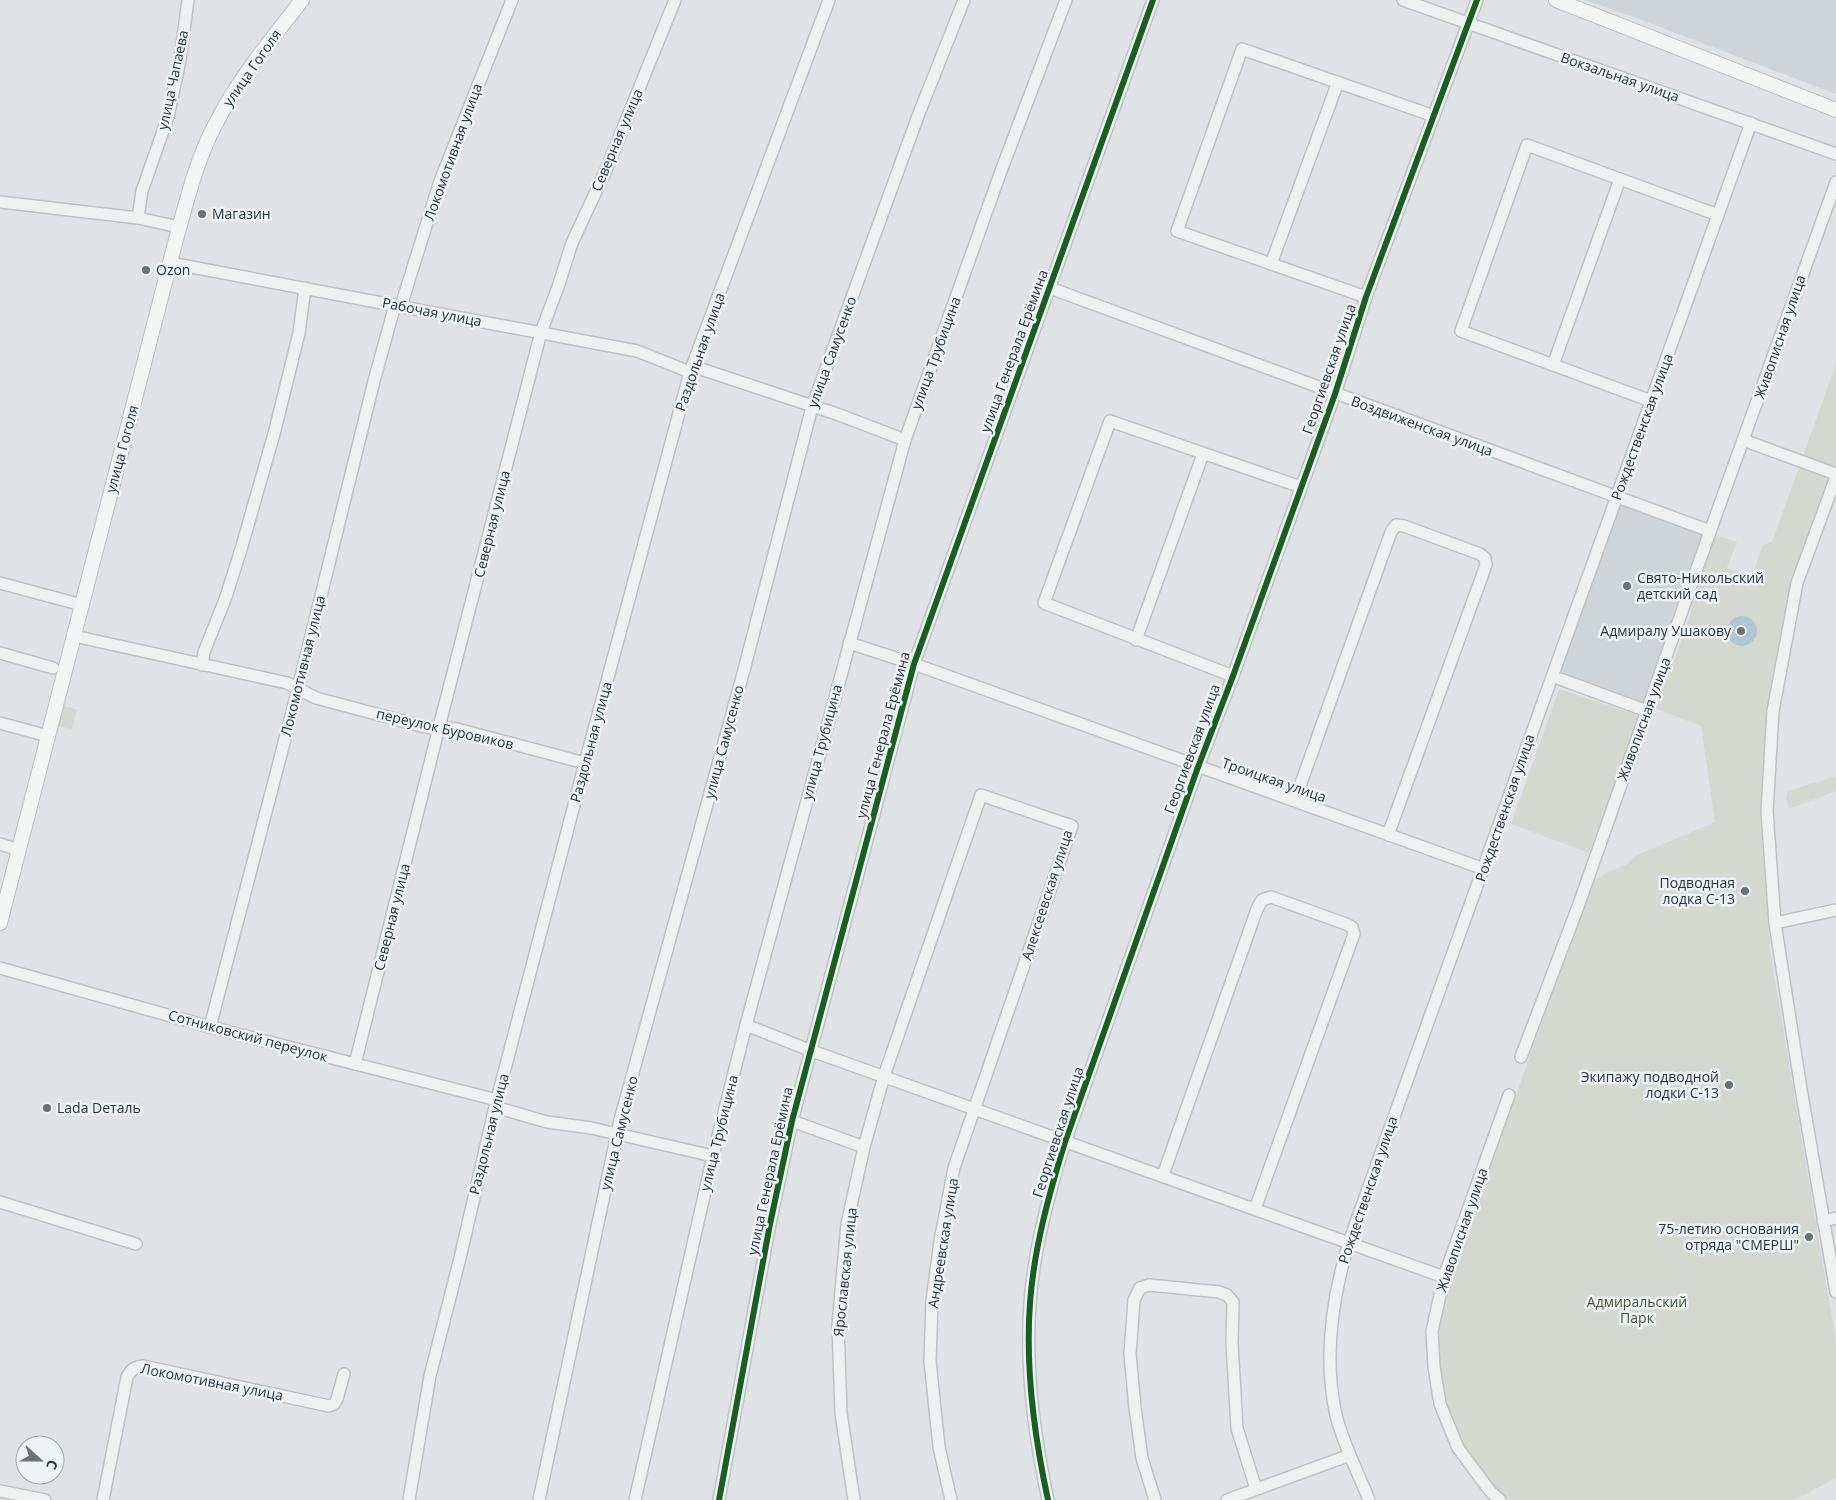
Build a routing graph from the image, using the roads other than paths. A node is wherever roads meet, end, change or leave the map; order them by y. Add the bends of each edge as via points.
1 (188, 0) edge
2 (302, 0) edge
3 (512, 0) edge
4 (675, 0) edge
5 (829, 0) edge
6 (964, 0) edge
7 (1066, 0) edge
8 (1153, 0) edge
9 (1403, 0) edge
10 (1477, 0) edge
11 (1556, 0) edge
12 (1468, 24) junction
13 (1338, 82) junction
14 (1836, 110) edge
15 (1434, 116) junction
16 (1751, 123) junction
17 (1836, 154) edge
18 (1620, 179) junction
19 (1836, 182) edge
20 (0, 202) edge
21 (1718, 215) junction
22 (138, 218) junction
23 (179, 227) junction
24 (170, 263) junction
25 (1271, 264) junction
26 (306, 288) junction
27 (1050, 288) junction
28 (1366, 297) junction
29 (398, 306) junction
30 (541, 332) junction
31 (1553, 365) junction
32 (691, 369) junction
33 (1334, 394) junction
34 (1651, 401) junction
35 (812, 407) junction
36 (905, 440) junction
37 (1743, 440) junction
38 (1203, 454) junction
39 (1836, 475) edge
40 (1300, 487) junction
41 (1617, 497) junction
42 (1710, 531) junction
43 (0, 583) edge
44 (82, 605) junction
45 (74, 636) junction
46 (1136, 640) junction
47 (849, 643) junction
48 (0, 653) edge
49 (202, 664) junction
50 (914, 664) junction
51 (53, 668) dead end
52 (1233, 676) junction
53 (1560, 679) dead end
54 (298, 689) junction
55 (1647, 710) junction
56 (0, 723) edge
57 (439, 727) junction
58 (48, 736) junction
59 (585, 763) junction
60 (1198, 767) junction
61 (1295, 800) junction
62 (1388, 835) junction
63 (0, 844) edge
64 (19, 850) junction
65 (1484, 869) junction
66 (1836, 910) edge
67 (0, 923) edge
68 (1775, 923) junction
69 (0, 968) edge
70 (746, 1025) junction
71 (210, 1027) junction
72 (812, 1051) junction
73 (1521, 1058) dead end
74 (356, 1064) junction
75 (884, 1076) junction
76 (1509, 1095) dead end
77 (496, 1103) junction
78 (975, 1108) junction
79 (792, 1121) junction
80 (617, 1134) junction
81 (1064, 1142) junction
82 (864, 1147) junction
83 (713, 1156) junction
84 (1164, 1175) junction
85 (0, 1202) edge
86 (1255, 1209) junction
87 (1836, 1218) edge
88 (1823, 1221) junction
89 (1349, 1242) junction
90 (136, 1244) dead end
91 (1444, 1277) junction
92 (1836, 1292) edge
93 (344, 1374) dead end
94 (1350, 1454) junction
95 (1256, 1489) junction
96 (0, 1491) edge
97 (45, 1500) edge
98 (103, 1500) edge
99 (409, 1500) edge
100 (539, 1500) edge
101 (635, 1500) edge
102 (719, 1500) edge
103 (854, 1500) edge
104 (951, 1500) edge
105 (1048, 1500) edge
106 (1154, 1500) edge
107 (1227, 1500) edge
108 (1369, 1500) edge
109 (1500, 1500) edge

1 - 22 street, улица Чапаева via 168,117 142,191
2 - 23 main road, улица Гоголя via 235,90 214,125
3 - 29 street, Локомотивная улица via 440,180
4 - 30 street, Северная улица via 606,170 572,243
5 - 32 street, Раздольная улица
6 - 35 street, улица Самусенко via 918,116
7 - 36 street, улица Трубицина
8 - 27 street, улица Генерала Ерёмина
9 - 12 street, Вокзальная улица
10 - 12 street, Георгиевская улица
11 - 14 main road
12 - 15 street, Георгиевская улица
12 - 16 street, Вокзальная улица
13 - 15 street, Георгиевская улица
13 - 25 street
13 - 25 street, Георгиевская улица via 1242,49 1177,231
15 - 28 street, Георгиевская улица
16 - 17 street, Вокзальная улица
16 - 21 street, Рождественская улица
18 - 21 street
18 - 31 street
18 - 31 street via 1527,145 1462,331
19 - 37 street, Живописная улица
20 - 22 street
21 - 34 street, Рождественская улица
22 - 23 street
23 - 24 main road, улица Гоголя
24 - 26 street, Рабочая улица
24 - 44 main road, улица Гоголя
25 - 28 street, Георгиевская улица
26 - 29 street, Рабочая улица
26 - 49 street via 299,333 274,434 242,546
27 - 33 street, Воздвиженская улица
27 - 50 street, улица Генерала Ерёмина
28 - 33 street, Георгиевская улица
29 - 30 street, Рабочая улица
29 - 54 street, Локомотивная улица via 374,381
30 - 32 street, Рабочая улица via 637,351
30 - 57 street, Северная улица
31 - 34 street
32 - 35 street, Рабочая улица
32 - 59 street, Раздольная улица
33 - 40 street, Георгиевская улица
33 - 41 street, Воздвиженская улица
34 - 41 street, Рождественская улица
35 - 36 street, Рабочая улица
35 - 80 street, улица Самусенко
36 - 47 street, улица Трубицина
37 - 39 street
37 - 42 street, Живописная улица
38 - 40 street, Георгиевская улица
38 - 46 street
38 - 46 street, Георгиевская улица via 1110,421 1044,604
39 - 68 street via 1798,583 1773,711 1767,812
40 - 52 street, Георгиевская улица
41 - 42 street, Воздвиженская улица
41 - 65 street, Рождественская улица
42 - 55 street, Живописная улица
43 - 44 street
44 - 45 main road, улица Гоголя
45 - 49 street, переулок Буровиков
45 - 58 main road, улица Гоголя
46 - 52 street, Георгиевская улица
47 - 50 street, Троицкая улица
47 - 70 street, улица Трубицина
48 - 51 street
49 - 54 street, переулок Буровиков via 287,683
50 - 60 street, Троицкая улица
50 - 72 street, улица Генерала Ерёмина
52 - 60 street, Георгиевская улица
53 - 55 street
54 - 57 street, переулок Буровиков via 325,700 425,727
54 - 71 street, Локомотивная улица
55 - 73 street, Живописная улица
56 - 58 street
57 - 59 street, переулок Буровиков
57 - 74 street, Северная улица
58 - 64 main road, улица Гоголя
59 - 77 street, Раздольная улица
60 - 61 street, Троицкая улица
60 - 81 street, Георгиевская улица
61 - 62 street, Троицкая улица
61 - 62 street, Троицкая улица via 1396,525 1480,554 1485,558 1486,566
62 - 65 street, Троицкая улица
63 - 64 street
64 - 67 main road, улица Гоголя
65 - 89 street, Рождественская улица
66 - 68 street
68 - 88 street
69 - 71 street, Сотниковский переулок
70 - 72 street
70 - 83 street, улица Трубицина
71 - 74 street, Сотниковский переулок
72 - 75 street
72 - 79 street, улица Генерала Ерёмина
74 - 77 street, Сотниковский переулок
75 - 78 street
75 - 78 street, Алексеевская улица via 981,795 1072,826
75 - 82 street, Ярославская улица
76 - 91 street, Живописная улица
77 - 80 street, Сотниковский переулок via 547,1122
77 - 99 street, Раздольная улица via 430,1376
78 - 81 street
78 - 104 street, Андреевская улица via 954,1168 932,1301 930,1361 939,1447
79 - 82 street
79 - 102 street, улица Генерала Ерёмина
80 - 83 street, Сотниковский переулок
80 - 100 street, улица Самусенко
81 - 84 street
81 - 105 street, Георгиевская улица via 1038,1244 1030,1302 1032,1409
82 - 103 street, Ярославская улица via 847,1224 838,1325 841,1413
83 - 101 street, улица Трубицина
84 - 86 street
84 - 86 street via 1262,900 1271,897 1346,924 1352,927 1354,934
85 - 90 street
86 - 89 street
87 - 88 street
88 - 92 street
89 - 91 street
89 - 94 street, Рождественская улица via 1333,1305 1330,1378 1337,1416
91 - 109 street, Живописная улица via 1432,1331 1440,1404 1458,1448
93 - 98 street, Локомотивная улица via 337,1399 329,1406 135,1366 127,1377
94 - 95 street
94 - 108 street, Рождественская улица
95 - 106 street via 1237,1428 1233,1302 1227,1294 1219,1292 1149,1286 1140,1288 1134,1300 1130,1354 1142,1458
95 - 107 street
96 - 97 street

